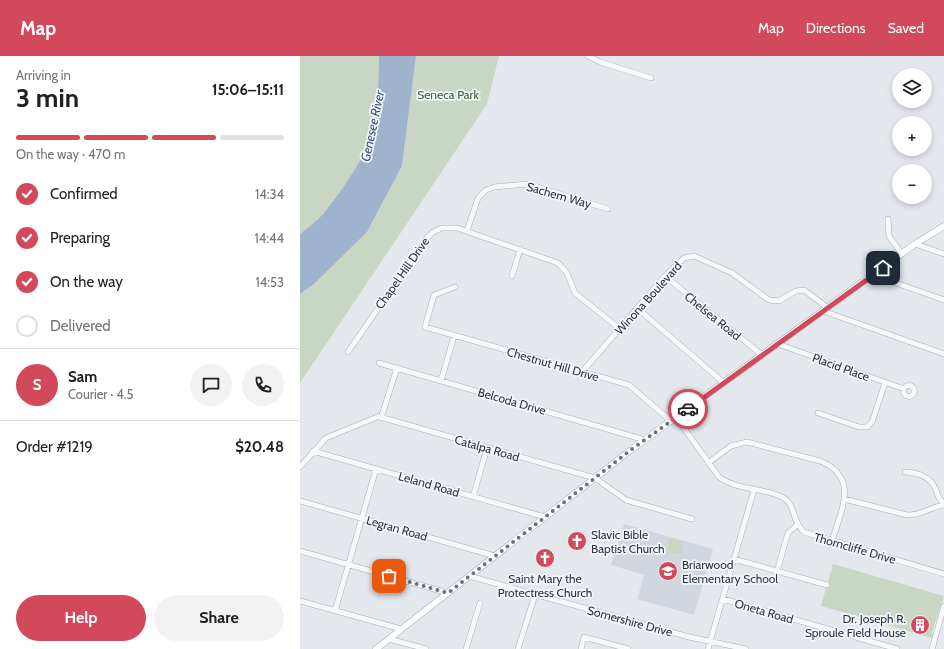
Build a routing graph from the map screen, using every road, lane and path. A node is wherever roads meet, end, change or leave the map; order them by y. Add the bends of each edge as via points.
1 (588, 56) edge
2 (651, 78) dead end
3 (608, 209) dead end
4 (888, 219) dead end
5 (944, 226) edge
6 (467, 231) junction
7 (915, 244) junction
8 (520, 249) junction
9 (902, 254) junction
10 (944, 254) edge
11 (873, 275) junction
12 (512, 276) dead end
13 (665, 276) junction
14 (455, 287) dead end
15 (944, 300) edge
16 (637, 308) junction
17 (825, 310) junction
18 (620, 329) junction
19 (454, 336) junction
20 (778, 344) junction
21 (348, 352) dead end
22 (944, 354) edge
23 (762, 355) junction
24 (379, 363) dead end
25 (397, 368) junction
26 (582, 372) junction
27 (441, 381) junction
28 (724, 383) junction
29 (885, 383) junction
30 (904, 389) dead end
31 (818, 413) dead end
32 (380, 417) junction
33 (674, 419) junction
34 (645, 440) junction
35 (487, 448) junction
36 (313, 451) junction
37 (708, 463) junction
38 (300, 467) edge
39 (376, 469) junction
40 (905, 472) dead end
41 (595, 478) junction
42 (754, 490) junction
43 (473, 497) junction
44 (844, 499) junction
45 (300, 501) edge
46 (944, 504) edge
47 (545, 517) junction
48 (362, 518) junction
49 (692, 519) dead end
50 (797, 524) junction
51 (832, 541) junction
52 (300, 551) edge
53 (495, 556) junction
54 (734, 559) junction
55 (349, 565) junction
56 (777, 571) junction
57 (944, 574) edge
58 (469, 576) junction
59 (827, 585) dead end
60 (448, 593) junction
61 (535, 595) junction
62 (723, 599) junction
63 (300, 601) edge
64 (480, 603) dead end
65 (944, 606) edge
66 (336, 611) junction
67 (942, 621) edge
68 (401, 630) junction
69 (389, 639) junction
70 (710, 641) junction
71 (376, 649) edge
72 (426, 649) edge
73 (466, 649) edge
74 (518, 649) edge
75 (581, 649) edge
76 (628, 649) edge
77 (708, 649) edge
78 (746, 649) edge
79 (897, 649) edge
80 (932, 649) edge

1 - 2 street
3 - 6 street, Sachem Way via 528,184 494,187 486,190 478,198
4 - 9 street via 890,236
5 - 7 main road
6 - 8 street, Chapel Hill Drive
6 - 21 street, Chapel Hill Drive via 447,227 429,235
7 - 9 main road
7 - 10 street
8 - 12 street
8 - 18 street, Chapel Hill Drive via 561,265 575,292
9 - 11 main road
11 - 15 street
11 - 17 main road
13 - 16 street, Winona Boulevard
13 - 17 street, Winona Boulevard via 684,258 694,256 732,273 769,300 779,300 804,290
13 - 23 street, Chelsea Road
14 - 19 street, Chestnut Hill Drive via 434,295 424,327
16 - 18 street, Winona Boulevard
16 - 28 street
17 - 20 main road
17 - 22 street, Winona Boulevard
18 - 26 street, Winona Boulevard
19 - 26 street, Chestnut Hill Drive
19 - 27 street
20 - 23 main road
20 - 29 street, Placid Place
23 - 28 main road
24 - 25 street, Belcoda Drive
25 - 27 street, Belcoda Drive
25 - 32 street via 384,414
26 - 33 street, Chestnut Hill Drive via 630,385
27 - 34 street, Belcoda Drive
28 - 33 main road
29 - 30 street, Placid Place
29 - 31 street via 872,422 867,427 859,427
32 - 35 street, Catalpa Road
32 - 36 street via 330,436
33 - 34 main road
33 - 37 street
34 - 41 main road
35 - 41 street, Catalpa Road
35 - 43 street
36 - 38 street
36 - 39 street, Leland Road
37 - 42 street via 723,480
37 - 44 street via 736,444 758,443 831,466 839,473 844,483
39 - 43 street, Leland Road
39 - 48 street
40 - 46 street via 920,474 927,478
41 - 47 main road
41 - 49 street, Catalpa Road via 626,500
42 - 50 street via 788,502
42 - 54 street
43 - 47 street, Leland Road
44 - 46 street via 906,515 916,515
44 - 51 street
45 - 48 street, Legran Road
47 - 53 main road
48 - 53 street, Legran Road
48 - 55 street
50 - 51 street, Thorncliffe Drive via 804,532
50 - 56 street via 788,533
51 - 57 street, Thorncliffe Drive
52 - 55 street
53 - 58 main road
54 - 56 street
54 - 62 street
55 - 60 street
55 - 66 street
56 - 59 street
58 - 60 main road
58 - 61 street, Somershire Drive
60 - 68 main road
61 - 70 street, Somershire Drive
61 - 74 street
62 - 70 street
62 - 79 street, Oneta Road
63 - 66 street
64 - 73 street
65 - 67 street
66 - 68 street
67 - 80 street
68 - 69 main road
69 - 71 main road
69 - 72 street
70 - 77 street
70 - 78 street, Somershire Drive
75 - 76 street via 584,637

